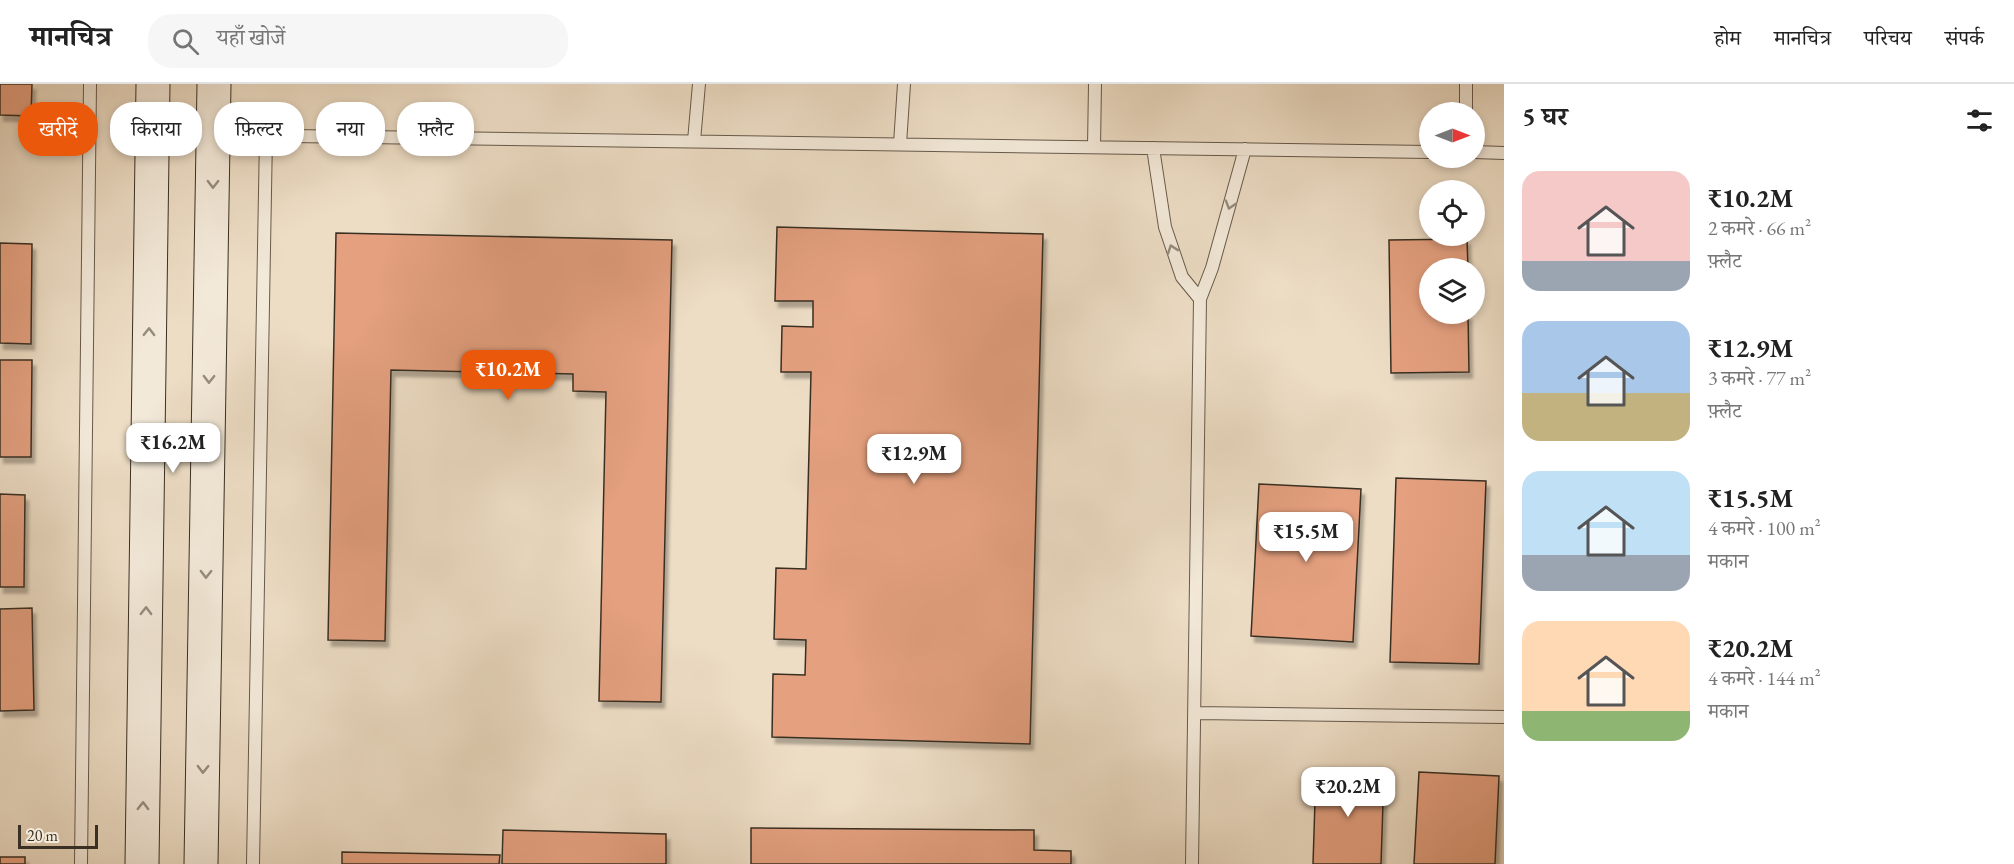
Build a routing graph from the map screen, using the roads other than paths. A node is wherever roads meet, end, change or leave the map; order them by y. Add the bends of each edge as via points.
1 (90, 84) edge
2 (153, 84) edge
3 (214, 84) edge
4 (699, 84) edge
5 (903, 84) edge
6 (1095, 84) edge
7 (1466, 84) edge
8 (153, 102) edge
9 (214, 102) edge
10 (1466, 102) edge
11 (202, 135) edge
12 (214, 135) joint
13 (304, 136) edge
14 (694, 141) junction
15 (900, 144) junction
16 (1095, 147) junction
17 (1154, 148) junction
18 (1245, 149) junction
19 (1419, 152) edge
20 (1485, 152) edge
21 (1504, 153) edge
22 (152, 156) edge
23 (266, 156) edge
24 (1200, 299) junction
25 (1195, 713) junction
26 (1504, 717) edge
27 (81, 864) edge
28 (142, 864) edge
29 (201, 864) edge
30 (253, 864) edge
31 (1192, 864) edge

1 - 27 lane
2 - 8 street
3 - 9 street
4 - 14 lane
5 - 15 lane
6 - 16 lane
7 - 10 lane
11 - 12 lane
12 -> 29 street
13 - 14 lane
14 - 15 lane
15 - 16 lane
16 - 17 lane
17 - 18 lane
24 -> 17 lane via 1182,277 1165,227
18 - 19 lane
18 -> 24 lane
20 - 21 lane
28 -> 22 street
23 - 30 lane
24 - 25 lane
25 - 26 lane
25 - 31 lane

